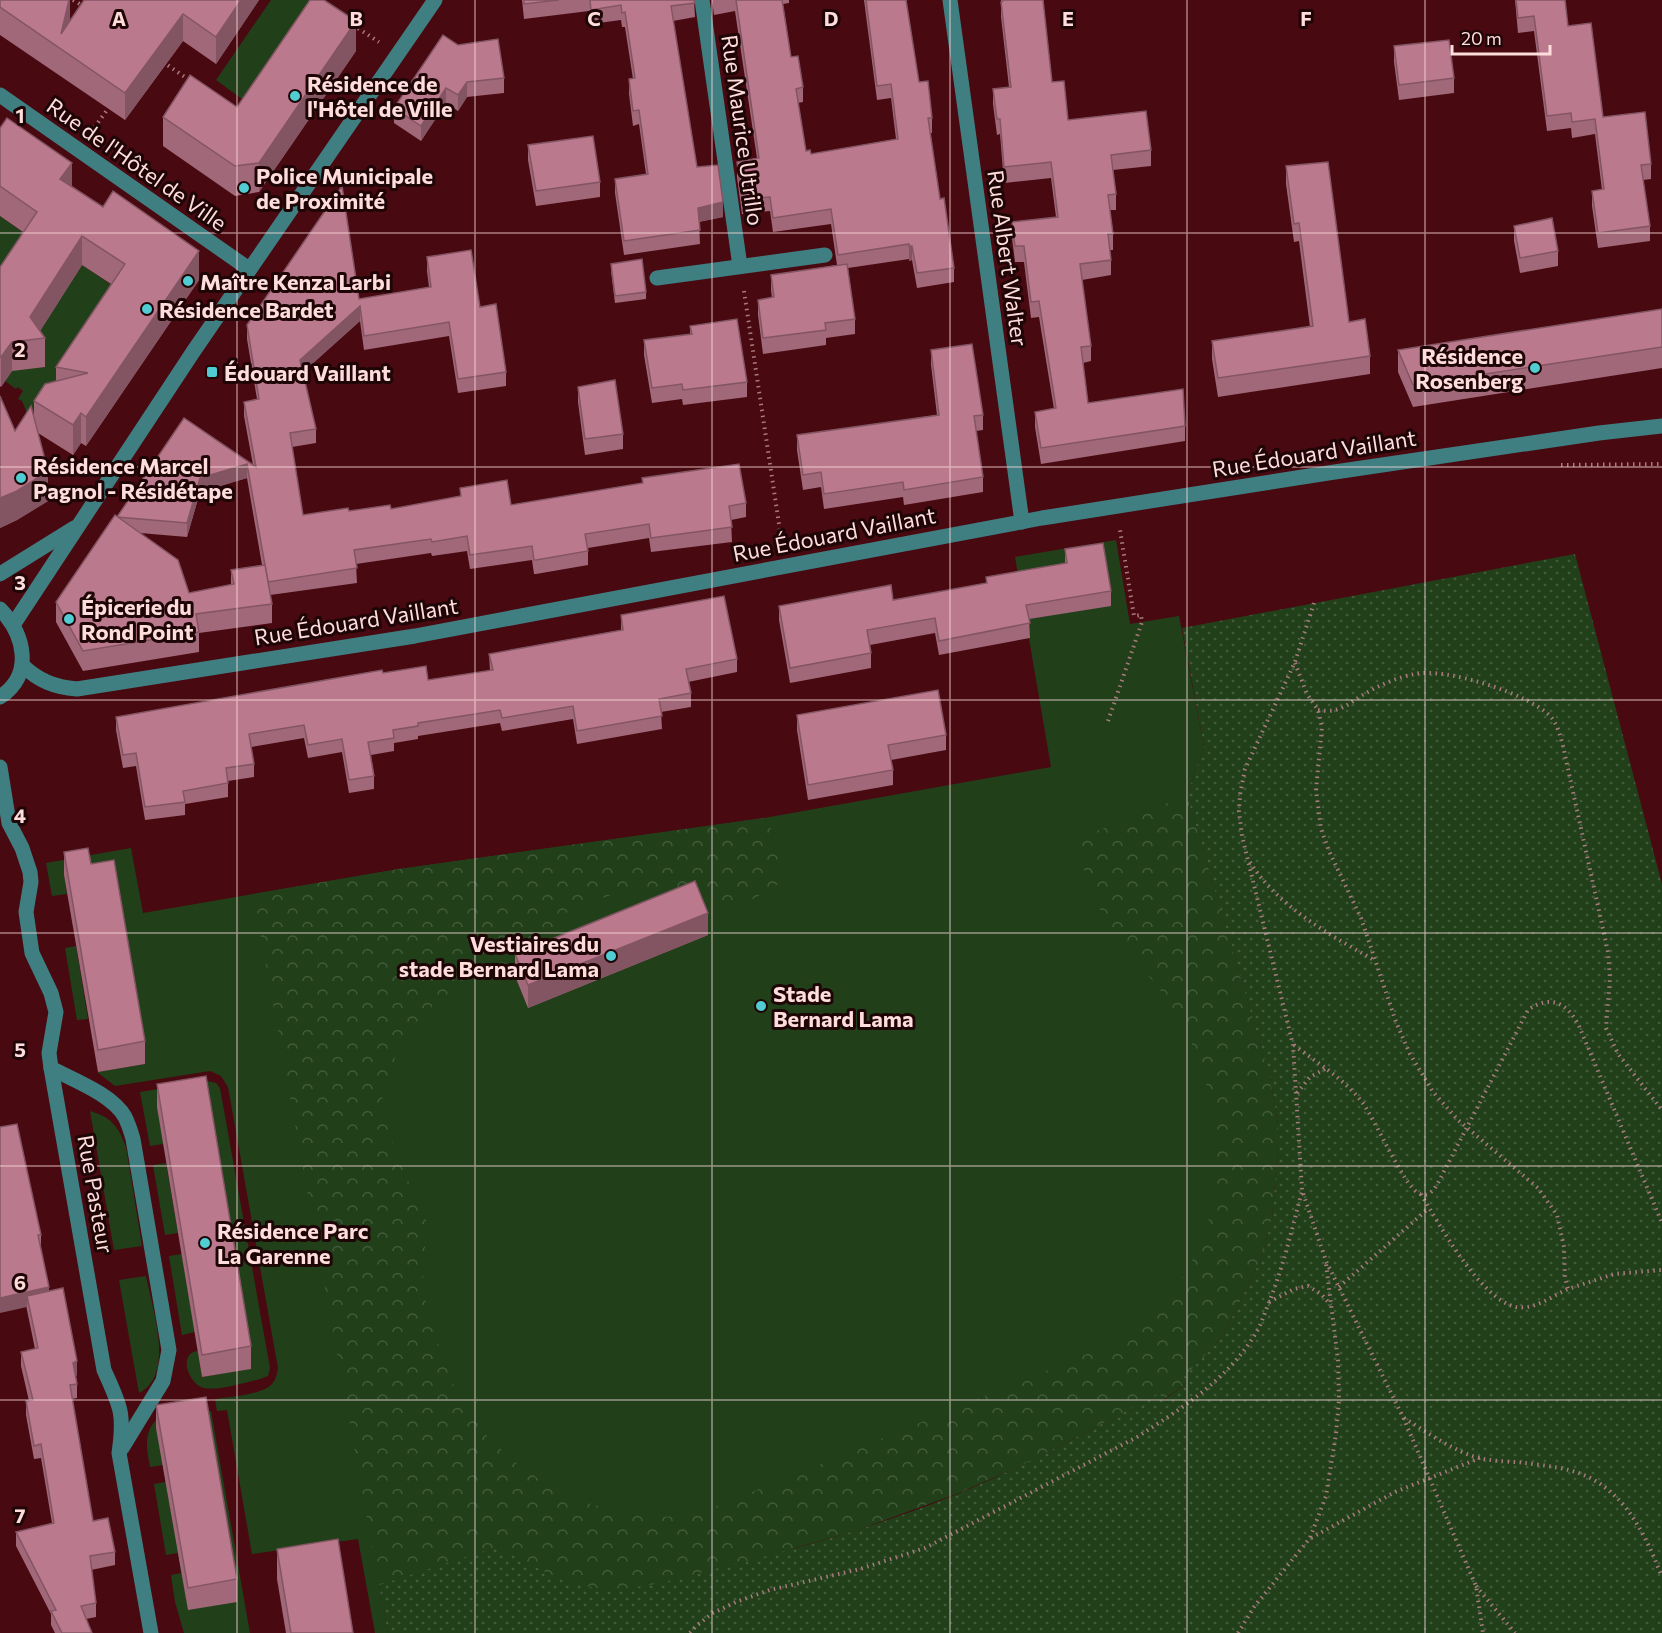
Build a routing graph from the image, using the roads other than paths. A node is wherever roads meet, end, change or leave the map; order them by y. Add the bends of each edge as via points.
1 (435, 0) edge
2 (702, 0) edge
3 (950, 0) edge
4 (0, 95) edge
5 (825, 255) dead end
6 (740, 266) junction
7 (249, 269) junction
8 (657, 278) dead end
9 (1662, 426) edge
10 (1022, 522) junction
11 (79, 525) junction
12 (0, 574) edge
13 (0, 609) edge
14 (13, 625) junction
15 (22, 664) junction
16 (0, 696) edge
17 (0, 767) edge
18 (51, 1068) junction
19 (119, 1453) junction
20 (151, 1633) edge

1 - 7 street
2 - 6 street, Rue Maurice Utrillo
3 - 10 street, Rue Albert Walter
4 - 7 street, Rue de l'Hôtel de Ville
5 - 6 street
6 - 8 street
7 - 11 street
9 - 10 street, Rue Édouard Vaillant via 1328,473
10 - 15 street, Rue Édouard Vaillant via 415,636 77,689 48,684
11 - 12 street
11 - 14 street
13 - 14 street
14 - 15 street
15 - 16 street via 16,682
17 - 18 street, Rue Pasteur via 9,823 30,872 26,912 32,953 56,1012 49,1053
18 - 19 street, Rue Pasteur via 104,1370 120,1407 123,1432
18 - 19 street via 116,1106 124,1116 135,1150 170,1350 163,1381
19 - 20 street, Rue Pasteur

